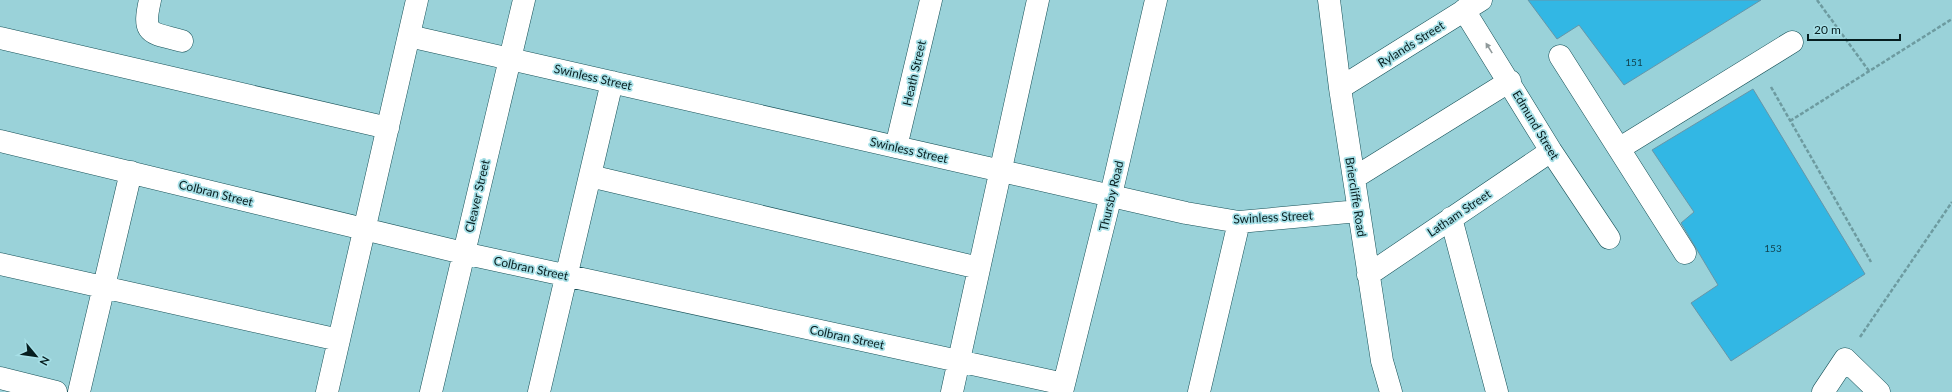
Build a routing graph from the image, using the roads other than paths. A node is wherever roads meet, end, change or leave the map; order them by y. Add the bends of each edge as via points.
1 (150, 0) edge
2 (417, 0) edge
3 (524, 0) edge
4 (931, 0) edge
5 (1038, 0) edge
6 (1156, 0) edge
7 (1329, 0) edge
8 (1473, 5) edge
9 (409, 36) junction
10 (0, 38) edge
11 (182, 41) dead end
12 (1792, 42) dead end
13 (1560, 56) dead end
14 (510, 58) junction
15 (1510, 81) junction
16 (612, 82) junction
17 (1340, 88) junction
18 (388, 128) junction
19 (0, 140) edge
20 (896, 147) junction
21 (1620, 148) junction
22 (1551, 151) junction
23 (1000, 170) junction
24 (131, 172) junction
25 (590, 176) junction
26 (1354, 178) junction
27 (1111, 195) junction
28 (1359, 211) junction
29 (1451, 218) junction
30 (1239, 222) junction
31 (365, 229) junction
32 (1609, 238) dead end
33 (464, 253) junction
34 (1685, 253) dead end
35 (0, 264) edge
36 (979, 268) junction
37 (1368, 275) junction
38 (566, 276) junction
39 (103, 288) junction
40 (339, 340) junction
41 (959, 362) junction
42 (0, 378) edge
43 (1063, 388) edge
44 (56, 392) edge
45 (79, 392) edge
46 (327, 392) edge
47 (431, 392) edge
48 (541, 392) edge
49 (952, 392) edge
50 (1199, 392) edge
51 (1391, 392) edge
52 (1497, 392) edge
53 (1823, 392) edge
54 (1879, 392) edge

1 - 11 street via 146,19 149,29 153,33
2 - 9 street
3 - 14 street, Cleaver Street
4 - 20 street, Heath Street
5 - 23 street
6 - 27 street, Thursby Road
7 - 17 street, Briercliffe Road
15 -> 8 street, Edmund Street
8 - 17 street, Rylands Street
9 - 14 street, Swinless Street
9 - 18 street
10 - 18 street
12 - 21 street
13 - 21 street
14 - 16 street, Swinless Street
14 - 33 street, Cleaver Street
15 - 22 street, Edmund Street
15 - 26 street
16 - 20 street, Swinless Street
16 - 25 street
17 - 26 street, Briercliffe Road
18 - 31 street
19 - 24 street, Colbran Street
20 - 23 street, Swinless Street
21 - 34 street
22 - 29 street, Latham Street
22 - 32 street, Edmund Street
23 - 27 street, Swinless Street
23 - 36 street
24 - 31 street, Colbran Street
24 - 39 street
25 - 36 street
25 - 38 street
26 - 28 street, Briercliffe Road
27 - 30 street, Swinless Street via 1186,213
27 - 43 street, Thursby Road
28 - 30 street, Swinless Street
28 - 37 street, Briercliffe Road
29 - 37 street, Latham Street
29 - 52 street
30 - 50 street
31 - 33 street, Colbran Street
31 - 40 street
33 - 38 street, Colbran Street
33 - 47 street, Cleaver Street
35 - 39 street
36 - 41 street
37 - 51 street, Briercliffe Road via 1382,361
38 - 41 street, Colbran Street
38 - 48 street
39 - 40 street
39 - 45 street
40 - 46 street
41 - 43 street, Colbran Street
41 - 49 street
42 - 44 street
53 - 54 street via 1845,359

